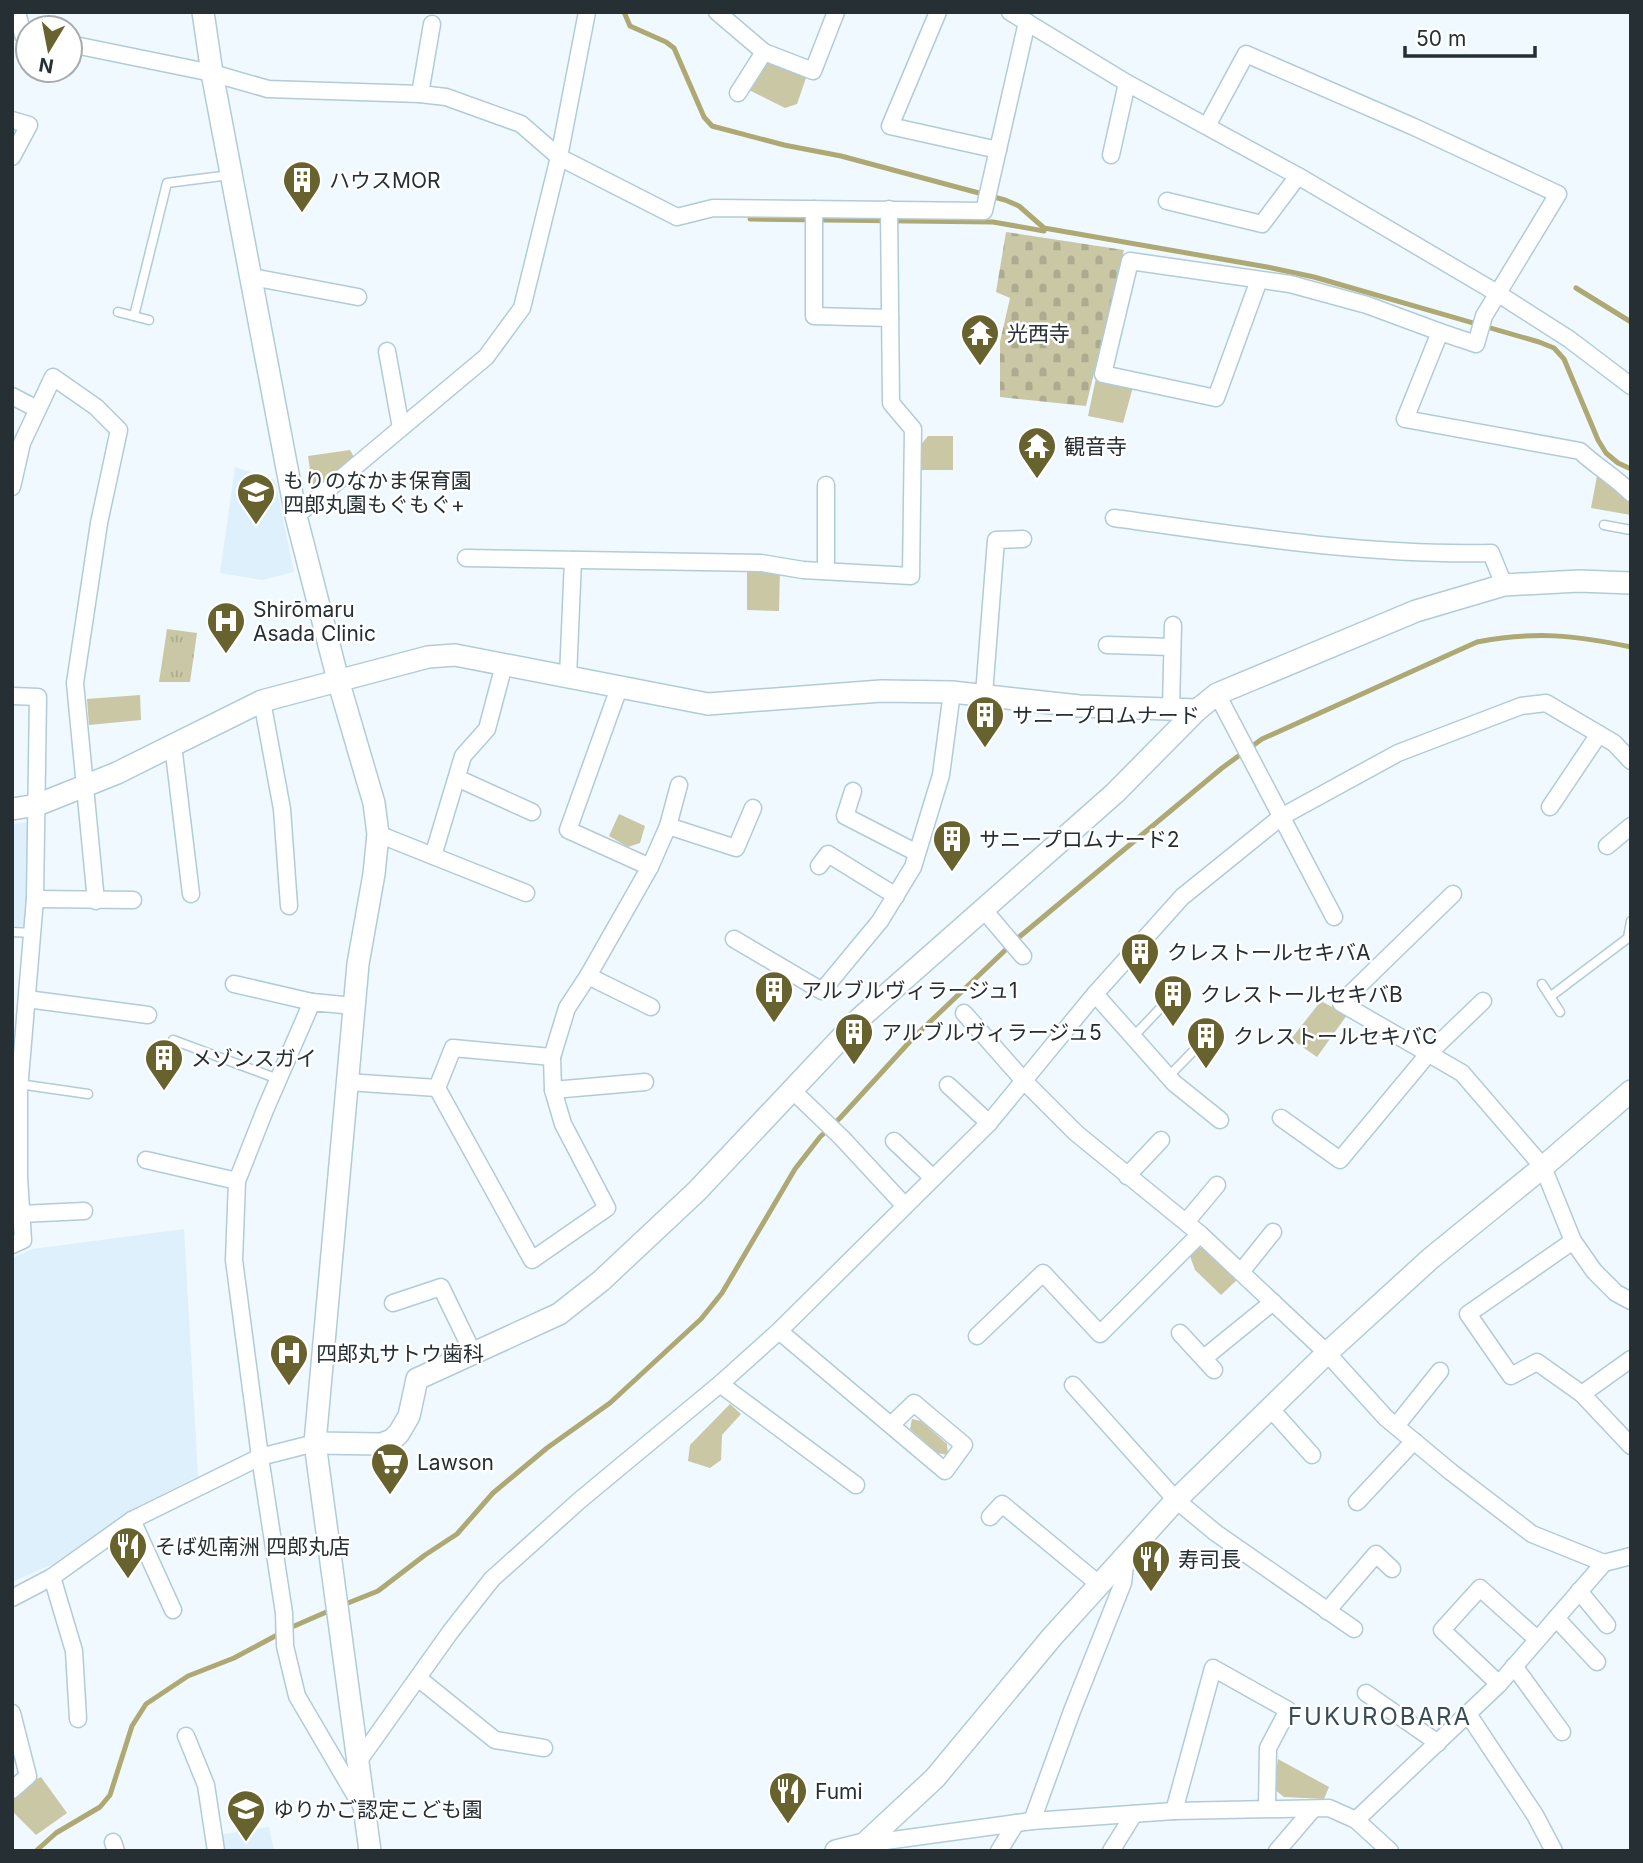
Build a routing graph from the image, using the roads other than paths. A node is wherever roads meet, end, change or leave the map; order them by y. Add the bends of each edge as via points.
1 (203, 12) edge
2 (587, 12) edge
3 (717, 12) edge
4 (836, 12) edge
5 (938, 12) edge
6 (1010, 12) edge
7 (1027, 22) junction
8 (432, 24) dead end
9 (84, 47) edge
10 (764, 52) junction
11 (212, 73) junction
12 (1127, 83) junction
13 (738, 93) dead end
14 (420, 94) junction
15 (12, 120) edge
16 (1207, 126) junction
17 (998, 150) junction
18 (1111, 155) dead end
19 (559, 157) junction
20 (12, 158) edge
21 (230, 174) junction
22 (1298, 176) junction
23 (1167, 201) dead end
24 (814, 218) junction
25 (890, 218) junction
26 (252, 277) junction
27 (1259, 280) junction
28 (1497, 293) junction
29 (358, 297) dead end
30 (118, 312) dead end
31 (134, 316) junction
32 (890, 318) junction
33 (149, 320) dead end
34 (1440, 332) junction
35 (387, 351) dead end
36 (1631, 386) edge
37 (12, 396) edge
38 (37, 409) junction
39 (401, 428) junction
40 (826, 485) dead end
41 (12, 487) edge
42 (1631, 493) edge
43 (296, 516) junction
44 (1114, 519) dead end
45 (1604, 525) dead end
46 (1631, 530) edge
47 (1023, 539) dead end
48 (466, 558) dead end
49 (573, 560) junction
50 (826, 571) junction
51 (1631, 583) edge
52 (1504, 585) junction
53 (1173, 625) dead end
54 (1107, 645) dead end
55 (1172, 647) junction
56 (504, 665) junction
57 (568, 677) junction
58 (338, 680) junction
59 (619, 688) junction
60 (952, 692) junction
61 (984, 694) junction
62 (1217, 694) junction
63 (12, 696) edge
64 (262, 701) junction
65 (1171, 709) junction
66 (1197, 710) junction
67 (1599, 734) junction
68 (173, 745) junction
69 (1631, 761) edge
70 (457, 778) junction
71 (679, 785) dead end
72 (83, 787) junction
73 (853, 791) dead end
74 (37, 804) junction
75 (1549, 807) dead end
76 (753, 808) dead end
77 (12, 809) edge
78 (532, 812) dead end
79 (1281, 817) junction
80 (668, 826) junction
81 (1631, 826) edge
82 (377, 834) junction
83 (1607, 846) dead end
84 (918, 853) junction
85 (433, 856) junction
86 (819, 866) dead end
87 (650, 867) junction
88 (526, 893) dead end
89 (191, 894) dead end
90 (1453, 894) dead end
91 (896, 896) junction
92 (35, 899) junction
93 (133, 900) dead end
94 (96, 901) junction
95 (289, 906) dead end
96 (983, 909) junction
97 (1334, 917) dead end
98 (1631, 921) edge
99 (12, 932) edge
100 (33, 933) junction
101 (734, 939) dead end
102 (1023, 956) dead end
103 (588, 976) junction
104 (234, 984) dead end
105 (1542, 984) dead end
106 (1095, 994) junction
107 (1551, 996) junction
108 (1169, 999) dead end
109 (1483, 1001) dead end
110 (312, 1002) junction
111 (354, 1006) junction
112 (651, 1007) dead end
113 (21, 1010) edge
114 (1560, 1012) dead end
115 (964, 1013) dead end
116 (148, 1015) dead end
117 (1133, 1037) junction
118 (1205, 1039) dead end
119 (173, 1040) dead end
120 (1429, 1053) junction
121 (552, 1057) junction
122 (1168, 1077) junction
123 (278, 1079) junction
124 (347, 1082) junction
125 (645, 1082) dead end
126 (1025, 1082) junction
127 (948, 1085) dead end
128 (17, 1087) edge
129 (437, 1088) junction
130 (553, 1090) junction
131 (792, 1090) junction
132 (1631, 1091) edge
133 (88, 1094) dead end
134 (1281, 1118) dead end
135 (1220, 1121) dead end
136 (989, 1123) junction
137 (1161, 1140) dead end
138 (894, 1141) dead end
139 (146, 1160) dead end
140 (1543, 1167) junction
141 (1127, 1176) junction
142 (15, 1178) edge
143 (933, 1178) junction
144 (237, 1181) junction
145 (1217, 1185) dead end
146 (905, 1206) junction
147 (83, 1211) dead end
148 (21, 1214) junction
149 (1186, 1222) junction
150 (1273, 1232) dead end
151 (1200, 1234) junction
152 (1573, 1241) junction
153 (12, 1245) edge
154 (1241, 1272) junction
155 (1631, 1301) edge
156 (1273, 1302) junction
157 (393, 1303) dead end
158 (779, 1331) junction
159 (1180, 1333) dead end
160 (977, 1335) dead end
161 (473, 1353) junction
162 (1326, 1353) junction
163 (1631, 1359) edge
164 (1440, 1371) dead end
165 (720, 1384) junction
166 (1073, 1385) dead end
167 (1582, 1394) junction
168 (1270, 1408) junction
169 (891, 1425) junction
170 (1396, 1426) junction
171 (1414, 1441) junction
172 (315, 1443) junction
173 (1631, 1446) edge
174 (1312, 1455) dead end
175 (260, 1457) junction
176 (856, 1485) dead end
177 (1013, 1490) dead end
178 (1176, 1500) junction
179 (1357, 1502) dead end
180 (1002, 1504) junction
181 (990, 1517) dead end
182 (132, 1520) junction
183 (1631, 1556) edge
184 (1126, 1557) junction
185 (1604, 1563) junction
186 (1392, 1569) dead end
187 (52, 1577) junction
188 (1100, 1585) junction
189 (1579, 1591) junction
190 (12, 1598) edge
191 (173, 1610) dead end
192 (1327, 1611) junction
193 (1556, 1618) junction
194 (1607, 1626) dead end
195 (1354, 1629) dead end
196 (1536, 1639) junction
197 (1597, 1662) dead end
198 (1514, 1666) junction
199 (418, 1678) junction
200 (1499, 1684) junction
201 (1366, 1693) dead end
202 (12, 1713) edge
203 (1468, 1714) junction
204 (78, 1720) dead end
205 (1562, 1731) dead end
206 (186, 1736) dead end
207 (1438, 1743) junction
208 (544, 1748) dead end
209 (357, 1763) junction
210 (12, 1790) edge
211 (1267, 1808) junction
212 (363, 1809) junction
213 (1313, 1809) junction
214 (1174, 1811) junction
215 (1134, 1814) junction
216 (1356, 1820) junction
217 (1024, 1822) junction
218 (864, 1844) junction
219 (216, 1851) edge
220 (370, 1851) edge
221 (835, 1851) edge
222 (999, 1851) edge
223 (1111, 1851) edge
224 (1277, 1851) edge
225 (1390, 1851) edge
226 (1553, 1851) edge

1 - 11 street
2 - 19 street
3 - 10 street
4 - 10 street via 813,71
5 - 17 street via 890,127
6 - 7 street
7 - 12 street
7 - 17 street
8 - 14 street
9 - 11 street
10 - 13 street
11 - 14 street via 268,89
11 - 21 street
12 - 16 street
12 - 18 street
14 - 19 street via 446,97 521,124
15 - 20 street via 29,125
16 - 22 street
16 - 28 street via 1246,54 1558,194
17 - 25 street via 984,211
19 - 24 street via 677,217 713,208
19 - 39 street via 522,308 486,357
21 - 26 street
21 - 31 lane via 167,183
22 - 23 street via 1262,224
22 - 28 street
24 - 25 street
24 - 32 street via 814,316
25 - 32 street
26 - 29 street
26 - 43 street
27 - 27 street via 1130,261 1103,374 1216,398
27 - 34 street via 1367,305
28 - 34 street via 1476,344
28 - 36 street
30 - 31 lane
31 - 33 lane
32 - 50 street via 891,403 914,429 911,576
34 - 42 street via 1405,419 1580,452
35 - 39 street
37 - 38 street
38 - 41 street via 22,443
38 - 72 street via 53,377 96,407 119,430 99,523 75,683
39 - 43 street
40 - 50 street
43 - 58 street
44 - 52 street via 1337,548 1491,553
45 - 46 lane
47 - 61 street via 996,541
48 - 49 street
49 - 50 street via 761,563
49 - 57 street
51 - 52 street
52 - 62 street via 1416,611
53 - 55 street
54 - 55 street
55 - 65 street
56 - 57 street
56 - 58 street via 454,655 428,657
56 - 70 street via 488,729 463,756
57 - 59 street
58 - 64 street
58 - 82 street via 374,803
59 - 60 street via 708,704 881,691
59 - 87 street via 568,830
60 - 61 street
60 - 84 street via 941,775
61 - 65 street via 1079,706
62 - 66 street
62 - 79 street
63 - 74 street via 38,697
64 - 68 street
64 - 95 street via 282,809
65 - 66 street
66 - 96 street via 1115,793
67 - 69 street
67 - 75 street
67 - 79 street via 1546,703 1521,706 1398,752
68 - 72 street
68 - 89 street
70 - 78 street
70 - 85 street
71 - 80 street
72 - 74 street
72 - 94 street
73 - 84 street via 845,816
74 - 77 street
74 - 92 street
76 - 80 street via 736,848
79 - 97 street
79 - 106 street via 1182,897
80 - 87 street
81 - 83 street
82 - 85 street
82 - 111 street
84 - 91 street
85 - 88 street
86 - 91 street via 828,854
87 - 103 street
90 - 120 street via 1341,1003
91 - 101 street via 822,991
92 - 94 street
92 - 100 street
93 - 94 street
96 - 102 street
96 - 131 street via 859,1019
98 - 107 lane via 1628,937
99 - 100 lane
100 - 113 street
103 - 112 street
103 - 121 street via 567,1008
104 - 110 street
105 - 107 lane
106 - 117 street
106 - 126 street
107 - 114 lane
108 - 117 lane
109 - 120 street
110 - 111 street
110 - 123 street
111 - 124 street
113 - 116 street
113 - 128 street
115 - 126 street
117 - 122 street
118 - 122 lane
119 - 123 lane
120 - 134 street via 1340,1160
120 - 140 street via 1462,1073
121 - 129 street via 453,1048
121 - 130 street
122 - 135 street
123 - 144 street
124 - 129 street
124 - 172 street
125 - 130 street
126 - 136 street
126 - 141 street
127 - 136 street
128 - 133 lane
128 - 142 street
129 - 130 street via 532,1259 607,1208 563,1124
131 - 146 street
131 - 161 street via 697,1191 601,1282 559,1314
132 - 140 street
136 - 143 street
137 - 141 street
138 - 143 street
139 - 144 street
140 - 152 street
140 - 162 street via 1430,1259
141 - 149 street
142 - 148 street
143 - 146 street
144 - 175 street via 234,1260
145 - 149 street
146 - 158 street
147 - 148 street
148 - 153 street via 23,1240
149 - 151 street
150 - 154 street
151 - 154 street
151 - 160 street via 1100,1334 1043,1273
152 - 155 street via 1594,1271
152 - 167 street via 1468,1314 1511,1376 1537,1362
154 - 156 street
156 - 159 street via 1209,1364
156 - 162 street
157 - 161 street via 441,1287
158 - 165 street
158 - 169 street
161 - 172 street via 417,1379 409,1416 392,1440 381,1444
162 - 168 street
162 - 170 street
163 - 167 street
164 - 170 street
165 - 176 street
165 - 199 street via 492,1579
166 - 178 street
167 - 173 street
168 - 174 street
168 - 178 street
169 - 169 street via 945,1471 964,1445 914,1403
170 - 171 street
171 - 179 street
171 - 185 street via 1532,1534
172 - 175 street
172 - 209 street
175 - 182 street
175 - 212 street via 285,1646 298,1696
177 - 180 street
178 - 184 street
178 - 192 street
180 - 181 street
180 - 188 street
182 - 187 street
182 - 191 street
183 - 185 street
184 - 188 street
184 - 217 street via 1123,1583
185 - 189 street
186 - 192 street via 1376,1554
187 - 190 street
187 - 204 street via 74,1651
188 - 218 street via 935,1778
189 - 193 street
189 - 194 street
192 - 195 street
193 - 196 street
193 - 197 street
196 - 198 street
196 - 200 street via 1480,1588 1441,1630
198 - 200 street
198 - 205 street
199 - 208 street via 495,1740
199 - 209 street
200 - 203 street
201 - 207 street
202 - 210 street via 28,1776
203 - 207 street
203 - 226 street via 1535,1815
206 - 219 street via 206,1785
207 - 216 street
209 - 212 street
211 - 213 street
211 - 214 street
211 - 214 street via 1268,1748 1289,1710 1213,1668
212 - 220 street
213 - 216 street via 1329,1808
213 - 224 street
214 - 215 street
215 - 217 street
215 - 223 street
216 - 225 street
217 - 218 street
217 - 222 street
218 - 221 street

